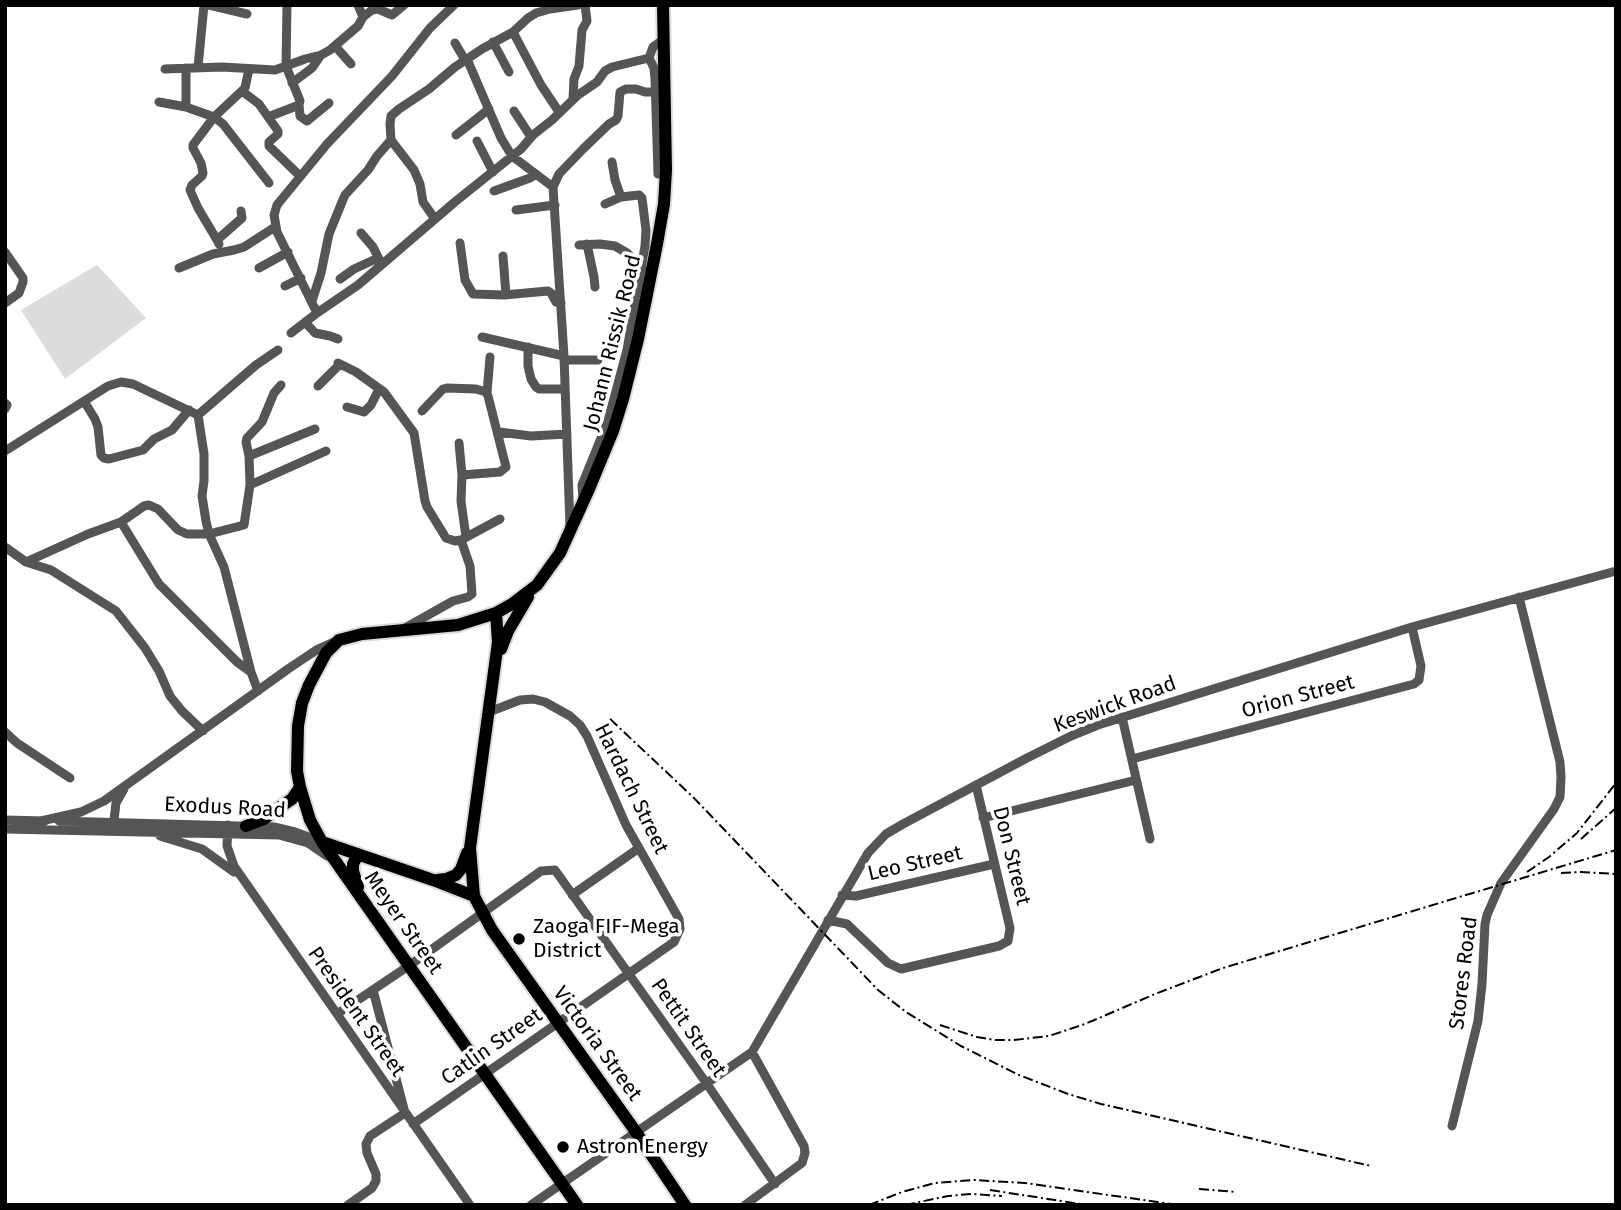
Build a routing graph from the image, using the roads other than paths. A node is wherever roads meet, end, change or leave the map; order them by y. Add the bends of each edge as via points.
1 (206, 5) edge
2 (287, 5) edge
3 (358, 5) edge
4 (404, 5) edge
5 (579, 5) edge
6 (585, 5) edge
7 (663, 5) edge
8 (451, 6) edge
9 (535, 9) edge
10 (247, 15) dead end
11 (363, 17) junction
12 (513, 32) junction
13 (663, 40) junction
14 (455, 43) dead end
15 (493, 43) junction
16 (335, 46) junction
17 (321, 55) junction
18 (649, 58) junction
19 (466, 60) junction
20 (351, 64) dead end
21 (198, 66) junction
22 (286, 66) junction
23 (186, 68) junction
24 (165, 69) dead end
25 (249, 69) junction
26 (509, 72) dead end
27 (292, 83) junction
28 (242, 91) junction
29 (656, 92) junction
30 (573, 99) junction
31 (159, 102) dead end
32 (329, 103) dead end
33 (299, 105) junction
34 (186, 107) junction
35 (489, 109) junction
36 (514, 111) dead end
37 (559, 112) junction
38 (214, 117) junction
39 (268, 117) junction
40 (456, 135) dead end
41 (531, 137) junction
42 (391, 140) junction
43 (477, 141) dead end
44 (512, 156) junction
45 (612, 162) dead end
46 (493, 172) junction
47 (536, 174) junction
48 (657, 174) dead end
49 (300, 176) junction
50 (269, 183) dead end
51 (553, 187) junction
52 (494, 191) dead end
53 (621, 197) junction
54 (605, 204) dead end
55 (555, 205) junction
56 (516, 210) dead end
57 (242, 211) dead end
58 (435, 219) junction
59 (275, 227) junction
60 (360, 233) dead end
61 (217, 240) junction
62 (460, 243) dead end
63 (5, 252) edge
64 (288, 252) junction
65 (222, 253) junction
66 (503, 256) dead end
67 (380, 261) junction
68 (640, 267) junction
69 (179, 268) dead end
70 (259, 268) dead end
71 (650, 277) junction
72 (301, 278) junction
73 (340, 279) dead end
74 (285, 286) dead end
75 (595, 287) dead end
76 (506, 295) junction
77 (312, 301) junction
78 (5, 303) edge
79 (561, 303) junction
80 (317, 313) junction
81 (305, 322) junction
82 (291, 333) dead end
83 (482, 337) dead end
84 (338, 340) dead end
85 (528, 347) junction
86 (278, 350) dead end
87 (489, 357) dead end
88 (564, 358) junction
89 (598, 360) dead end
90 (281, 385) dead end
91 (318, 386) dead end
92 (379, 388) junction
93 (565, 389) junction
94 (487, 393) junction
95 (84, 401) junction
96 (5, 403) edge
97 (347, 407) dead end
98 (5, 409) edge
99 (422, 411) dead end
100 (193, 412) junction
101 (315, 429) dead end
102 (499, 432) junction
103 (567, 434) junction
104 (459, 443) dead end
105 (5, 451) edge
106 (326, 452) dead end
107 (249, 456) junction
108 (462, 475) junction
109 (250, 485) junction
110 (583, 502) junction
111 (500, 519) dead end
112 (121, 522) junction
113 (570, 531) junction
114 (209, 534) junction
115 (463, 539) junction
116 (5, 547) edge
117 (26, 562) junction
118 (1616, 571) edge
119 (537, 585) junction
120 (1519, 597) junction
121 (491, 615) junction
122 (1412, 627) junction
123 (401, 630) junction
124 (339, 640) junction
125 (495, 661) junction
126 (251, 672) junction
127 (258, 691) junction
128 (489, 712) junction
129 (1122, 717) junction
130 (204, 731) junction
131 (5, 732) edge
132 (1132, 759) junction
133 (70, 778) dead end
134 (1136, 780) junction
135 (127, 785) junction
136 (976, 785) junction
137 (300, 787) junction
138 (983, 818) junction
139 (5, 820) edge
140 (41, 821) junction
141 (246, 826) junction
142 (113, 827) junction
143 (228, 829) junction
144 (5, 830) edge
145 (152, 832) junction
146 (1150, 839) dead end
147 (322, 842) junction
148 (639, 848) junction
149 (470, 849) junction
150 (358, 854) junction
151 (337, 863) junction
152 (994, 864) junction
153 (241, 877) junction
154 (433, 880) junction
155 (572, 895) junction
156 (842, 895) junction
157 (474, 896) junction
158 (363, 901) junction
159 (483, 913) junction
160 (679, 919) joint
161 (828, 920) junction
162 (410, 965) junction
163 (628, 974) junction
164 (373, 990) junction
165 (337, 1014) junction
166 (557, 1022) junction
167 (752, 1052) junction
168 (485, 1073) junction
169 (707, 1084) junction
170 (405, 1113) junction
171 (414, 1124) junction
172 (1452, 1126) dead end
173 (636, 1132) junction
174 (562, 1184) junction
175 (775, 1184) junction
176 (363, 1201) edge
177 (348, 1205) edge
178 (470, 1205) edge
179 (531, 1205) edge
180 (577, 1205) edge
181 (685, 1205) edge
182 (746, 1205) edge

1 - 10 street
1 - 21 street
2 - 22 street
3 - 11 street
4 - 11 street via 391,15 376,9
5 - 9 street
6 - 30 street via 587,22
7 - 13 main road, Johann Rissik Road
8 - 49 street
9 - 12 street
11 - 16 street
12 - 15 street
12 - 37 street
13 - 18 street via 653,47
13 - 71 main road, Johann Rissik Road via 666,170
14 - 19 street
15 - 19 street
15 - 26 street
16 - 17 street
16 - 20 street
17 - 22 street
17 - 27 street
18 - 29 street
18 - 30 street via 608,69
19 - 35 street
19 - 42 street via 394,113
21 - 23 street
21 - 25 street
22 - 25 street
22 - 27 street
23 - 24 street
23 - 34 street
25 - 28 street
27 - 33 street
28 - 38 street
28 - 39 street
29 - 48 street
29 - 51 street via 620,92 617,118 559,174
30 - 37 street
31 - 34 street
32 - 33 street via 307,121 300,116
33 - 39 street
34 - 38 street
35 - 40 street
35 - 44 street
36 - 41 street
37 - 41 street
38 - 50 street
38 - 61 street via 193,148 203,173 190,190
39 - 49 street via 278,131 269,146
41 - 44 street
42 - 58 street via 414,170 423,202
42 - 77 street via 345,195 329,234
43 - 46 street
44 - 46 street
44 - 47 street
45 - 53 street
46 - 58 street
47 - 51 street
47 - 52 street
49 - 59 street via 277,205
51 - 55 street
53 - 54 street
53 - 68 street via 642,198 646,230
55 - 56 street
55 - 79 street
57 - 61 street via 242,218
58 - 67 street
59 - 64 street
59 - 65 street via 244,247
60 - 67 street
61 - 65 street
62 - 76 street via 465,280 473,294
63 - 78 street via 23,278 19,293
64 - 70 street
64 - 72 street
65 - 69 street
66 - 76 street
67 - 73 street
67 - 80 street via 358,285
68 - 71 street
68 - 75 street via 621,248 583,244
68 - 110 street via 625,358 608,421 582,485
71 - 110 main road, Johann Rissik Road via 623,399
72 - 74 street
72 - 77 street
76 - 79 street via 548,291
77 - 80 street
79 - 88 street
80 - 81 street
81 - 82 street
81 - 84 street via 315,333
83 - 85 street
85 - 88 street
85 - 93 street via 528,366 536,387
86 - 100 street
87 - 94 street
88 - 89 street
88 - 93 street
90 - 107 street via 262,422 247,438
91 - 92 street via 339,364
92 - 97 street via 364,412
92 - 115 street via 414,433 427,507 446,538
93 - 103 street
94 - 99 street via 447,388
94 - 102 street
95 - 100 street via 111,384 127,382
95 - 100 street via 98,427 104,458 143,450
95 - 105 street
96 - 98 street
100 - 114 street via 205,471 202,496
101 - 107 street
102 - 103 street
102 - 108 street via 506,467 499,472
103 - 113 street
104 - 108 street
106 - 109 street
107 - 109 street
108 - 115 street
109 - 114 street via 244,525
110 - 113 main road, Johann Rissik Road
111 - 115 street
112 - 114 street via 149,505 182,532
112 - 117 street
112 - 126 street via 159,584
113 - 119 main road, Johann Rissik Road
114 - 126 street via 224,567
115 - 123 street via 472,594
116 - 117 street
117 - 130 street via 51,570 116,611 145,648 170,696
118 - 120 street, Keswick Road
119 - 121 main road, Johann Rissik Road
119 - 125 main road via 519,610
120 - 122 street, Keswick Road
120 - 172 street, Stores Road via 1560,762 1560,797 1501,883 1487,915 1478,1021
121 - 123 main road, Johann Rissik Road via 458,625
121 - 125 main road, Victoria Street
122 - 129 street, Keswick Road
122 - 132 street, Orion Street via 1421,666 1414,684
123 - 124 main road, Johann Rissik Road
124 - 127 street, Johann Rissik Road via 317,649
124 - 137 main road, Meyer Street via 326,653 302,704 297,748
125 - 128 main road, Victoria Street
126 - 127 street
127 - 130 street, Johann Rissik Road
128 - 148 street, Hardach Street via 533,699 580,725
128 - 149 main road, Victoria Street
129 - 132 street
129 - 136 street, Keswick Road via 1071,736
130 - 135 street, Johann Rissik Road
131 - 133 street
132 - 134 street
134 - 138 street
134 - 146 street
135 - 140 street, Johann Rissik Road via 81,812
135 - 142 street via 116,803
136 - 138 street, Don Street
136 - 156 street, Keswick Road via 886,834
137 - 141 main road via 283,806
137 - 147 main road, Meyer Street
138 - 152 street, Don Street
139 - 140 street, Exodus Road
140 - 142 street, Exodus Road
141 - 143 street, Exodus Road
141 - 147 street, Exodus Road via 283,828
142 - 143 street, Exodus Road
142 - 144 street, Exodus Road
142 - 145 street, Exodus Road
143 - 145 street, Exodus Road
143 - 151 street, Exodus Road via 302,840
143 - 153 street, President Street via 229,856
145 - 153 street via 202,849
147 - 150 main road, Exodus Road
147 - 151 main road, Meyer Street
148 - 155 street
148 - 160 street, Hardach Street
149 - 154 main road via 456,875
149 - 157 main road, Victoria Street
150 - 154 main road, Exodus Road
150 - 158 main road via 353,872
151 - 158 main road, Meyer Street
152 - 156 street, Leo Street via 856,896
152 - 161 street, Don Street via 1010,928 1008,941 999,946 897,968 847,924
153 - 165 street, President Street
154 - 157 main road, Exodus Road
155 - 159 street, Pettit Street via 555,870 541,871
155 - 163 street, Pettit Street
156 - 161 street, Keswick Road
157 - 159 main road, Victoria Street
158 - 162 main road, Meyer Street
159 - 162 street
159 - 166 main road, Victoria Street
160 - 163 street, Catlin Street via 674,942
161 - 167 street, Keswick Road
162 - 164 street
162 - 168 main road, Meyer Street
163 - 166 street, Catlin Street
163 - 169 street, Pettit Street
164 - 165 street
164 - 170 street
165 - 170 street, President Street
166 - 168 street, Catlin Street
166 - 173 main road, Victoria Street
167 - 169 street
167 - 175 street via 806,1153 802,1163
168 - 171 street, Catlin Street
168 - 174 main road, Meyer Street
169 - 173 street
169 - 175 street, Pettit Street
170 - 171 street, President Street
170 - 176 street via 370,1136 366,1144 376,1181
171 - 178 street, President Street
173 - 174 street
173 - 181 main road, Victoria Street
174 - 179 street
174 - 180 main road, Meyer Street
175 - 182 street
176 - 177 street

